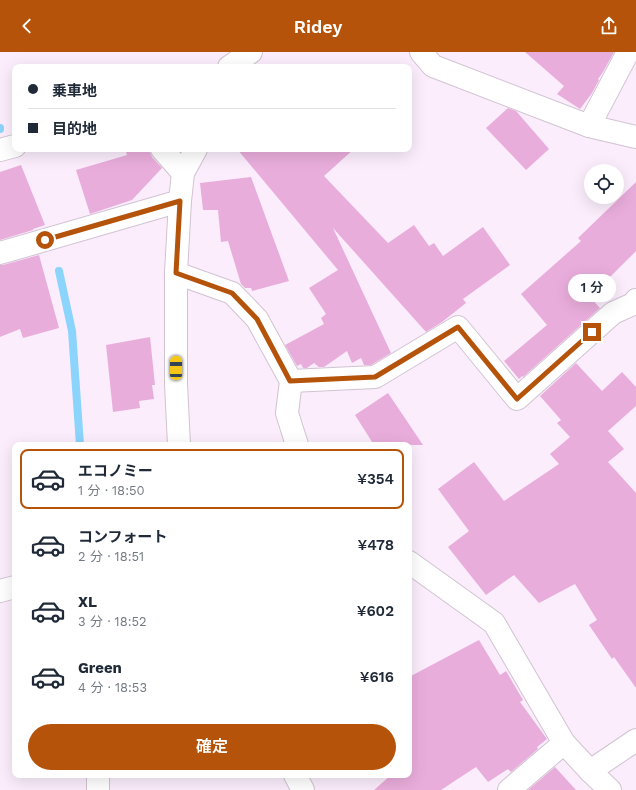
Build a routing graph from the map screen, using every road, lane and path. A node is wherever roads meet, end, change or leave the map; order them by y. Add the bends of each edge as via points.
1 (421, 52) edge
2 (628, 52) edge
3 (589, 126) junction
4 (636, 136) edge
5 (12, 147) edge
6 (0, 150) edge
7 (165, 152) edge
8 (194, 152) edge
9 (183, 173) junction
10 (180, 201) junction
11 (0, 253) edge
12 (176, 273) junction
13 (635, 304) edge
14 (290, 381) junction
15 (179, 442) edge
16 (296, 442) edge
17 (412, 564) edge
18 (12, 588) edge
19 (0, 591) edge
20 (636, 740) edge
21 (564, 743) junction
22 (590, 771) junction
23 (98, 778) edge
24 (297, 778) edge
25 (98, 790) edge
26 (303, 790) edge
27 (509, 790) edge
28 (610, 790) edge

1 - 3 street via 433,66
2 - 3 street
3 - 4 street
5 - 6 street
7 - 9 street
8 - 9 street
9 - 10 street
10 - 11 street
10 - 12 street
12 - 14 street via 232,293 257,319
12 - 15 street
13 - 14 street via 613,313 517,399 458,327 375,377
14 - 16 street via 287,413
17 - 21 street via 494,623
18 - 19 street
20 - 22 street
21 - 22 street
21 - 27 street
22 - 28 street
23 - 25 street
24 - 26 street

